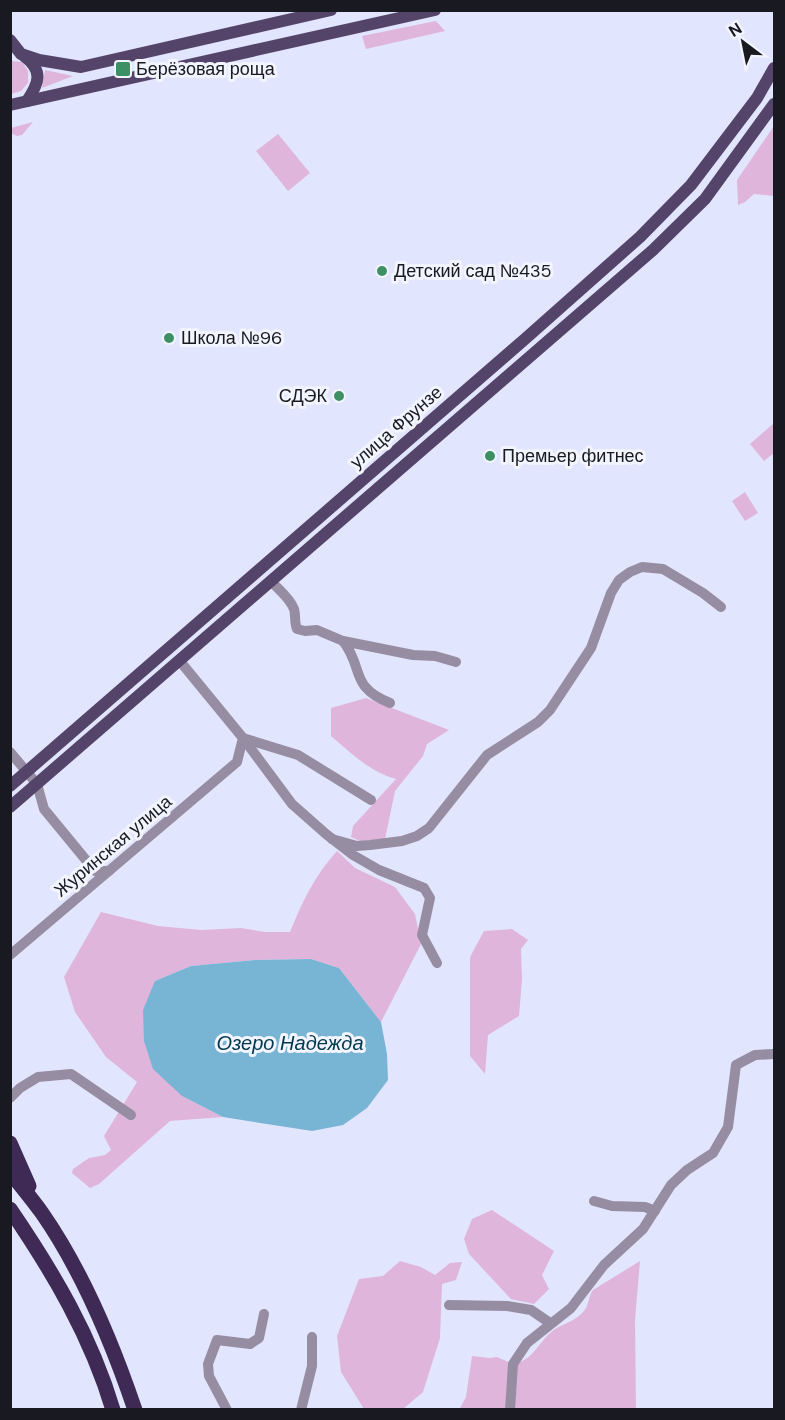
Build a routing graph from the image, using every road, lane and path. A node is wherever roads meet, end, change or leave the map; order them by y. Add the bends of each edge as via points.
1 (331, 10) edge
2 (435, 10) edge
3 (10, 40) edge
4 (16, 53) edge
5 (774, 68) edge
6 (27, 101) junction
7 (774, 104) edge
8 (10, 105) edge
9 (480, 379) junction
10 (492, 391) junction
11 (420, 430) junction
12 (432, 443) junction
13 (271, 581) junction
14 (721, 607) dead end
15 (343, 641) junction
16 (179, 660) junction
17 (456, 662) dead end
18 (390, 703) dead end
19 (243, 738) junction
20 (10, 752) edge
21 (27, 771) junction
22 (37, 784) junction
23 (10, 786) edge
24 (371, 800) dead end
25 (10, 807) edge
26 (332, 839) junction
27 (109, 871) junction
28 (10, 955) edge
29 (437, 963) dead end
30 (774, 1054) edge
31 (10, 1098) edge
32 (131, 1115) dead end
33 (10, 1143) edge
34 (10, 1172) edge
35 (594, 1201) dead end
36 (10, 1209) edge
37 (655, 1211) junction
38 (42, 1213) junction
39 (10, 1224) edge
40 (39, 1251) junction
41 (449, 1305) dead end
42 (264, 1314) dead end
43 (550, 1323) junction
44 (312, 1337) dead end
45 (113, 1410) edge
46 (135, 1410) edge
47 (227, 1410) edge
48 (301, 1410) edge
49 (510, 1410) edge

1 - 4 main road via 81,67
2 - 6 main road
3 - 4 main road
4 - 6 main road via 29,60 39,77
5 - 9 main road, улица Фрунзе via 757,98 691,185 631,245
6 - 8 main road
7 - 10 main road, улица Фрунзе via 705,199 653,250
9 - 10 main road
9 - 11 main road, улица Фрунзе
10 - 12 main road, улица Фрунзе
11 - 12 main road
11 - 21 main road, улица Фрунзе
12 - 13 main road, улица Фрунзе
13 - 15 street via 291,603 297,629 317,630
13 - 16 main road, улица Фрунзе
14 - 26 street via 663,569 642,567 630,572 619,580 591,648 550,710 487,755 429,828 402,841 357,846
15 - 17 street
15 - 18 street via 351,650 357,675 366,687 374,697
16 - 19 street
16 - 22 main road, улица Фрунзе
19 - 24 street via 298,755
19 - 26 street via 292,804
19 - 27 street, Журинская улица via 237,762
20 - 21 street
21 - 22 street
21 - 23 main road, улица Фрунзе
22 - 25 main road, улица Фрунзе
22 - 27 street via 44,809 95,871
26 - 29 street via 379,870 424,888 430,898 422,935
27 - 28 street, Журинская улица
30 - 37 street via 755,1055 736,1065 728,1126 713,1153 671,1185
31 - 32 street via 38,1077 71,1074
33 - 38 highway
34 - 38 highway
35 - 37 street
36 - 40 highway
37 - 43 street via 604,1265 571,1308
38 - 46 highway via 77,1271
39 - 40 highway
40 - 45 highway via 85,1335
41 - 43 street via 531,1310
42 - 47 street via 259,1338 250,1344 217,1340 208,1364 209,1376
43 - 49 street via 527,1343 513,1364
44 - 48 street via 312,1366

